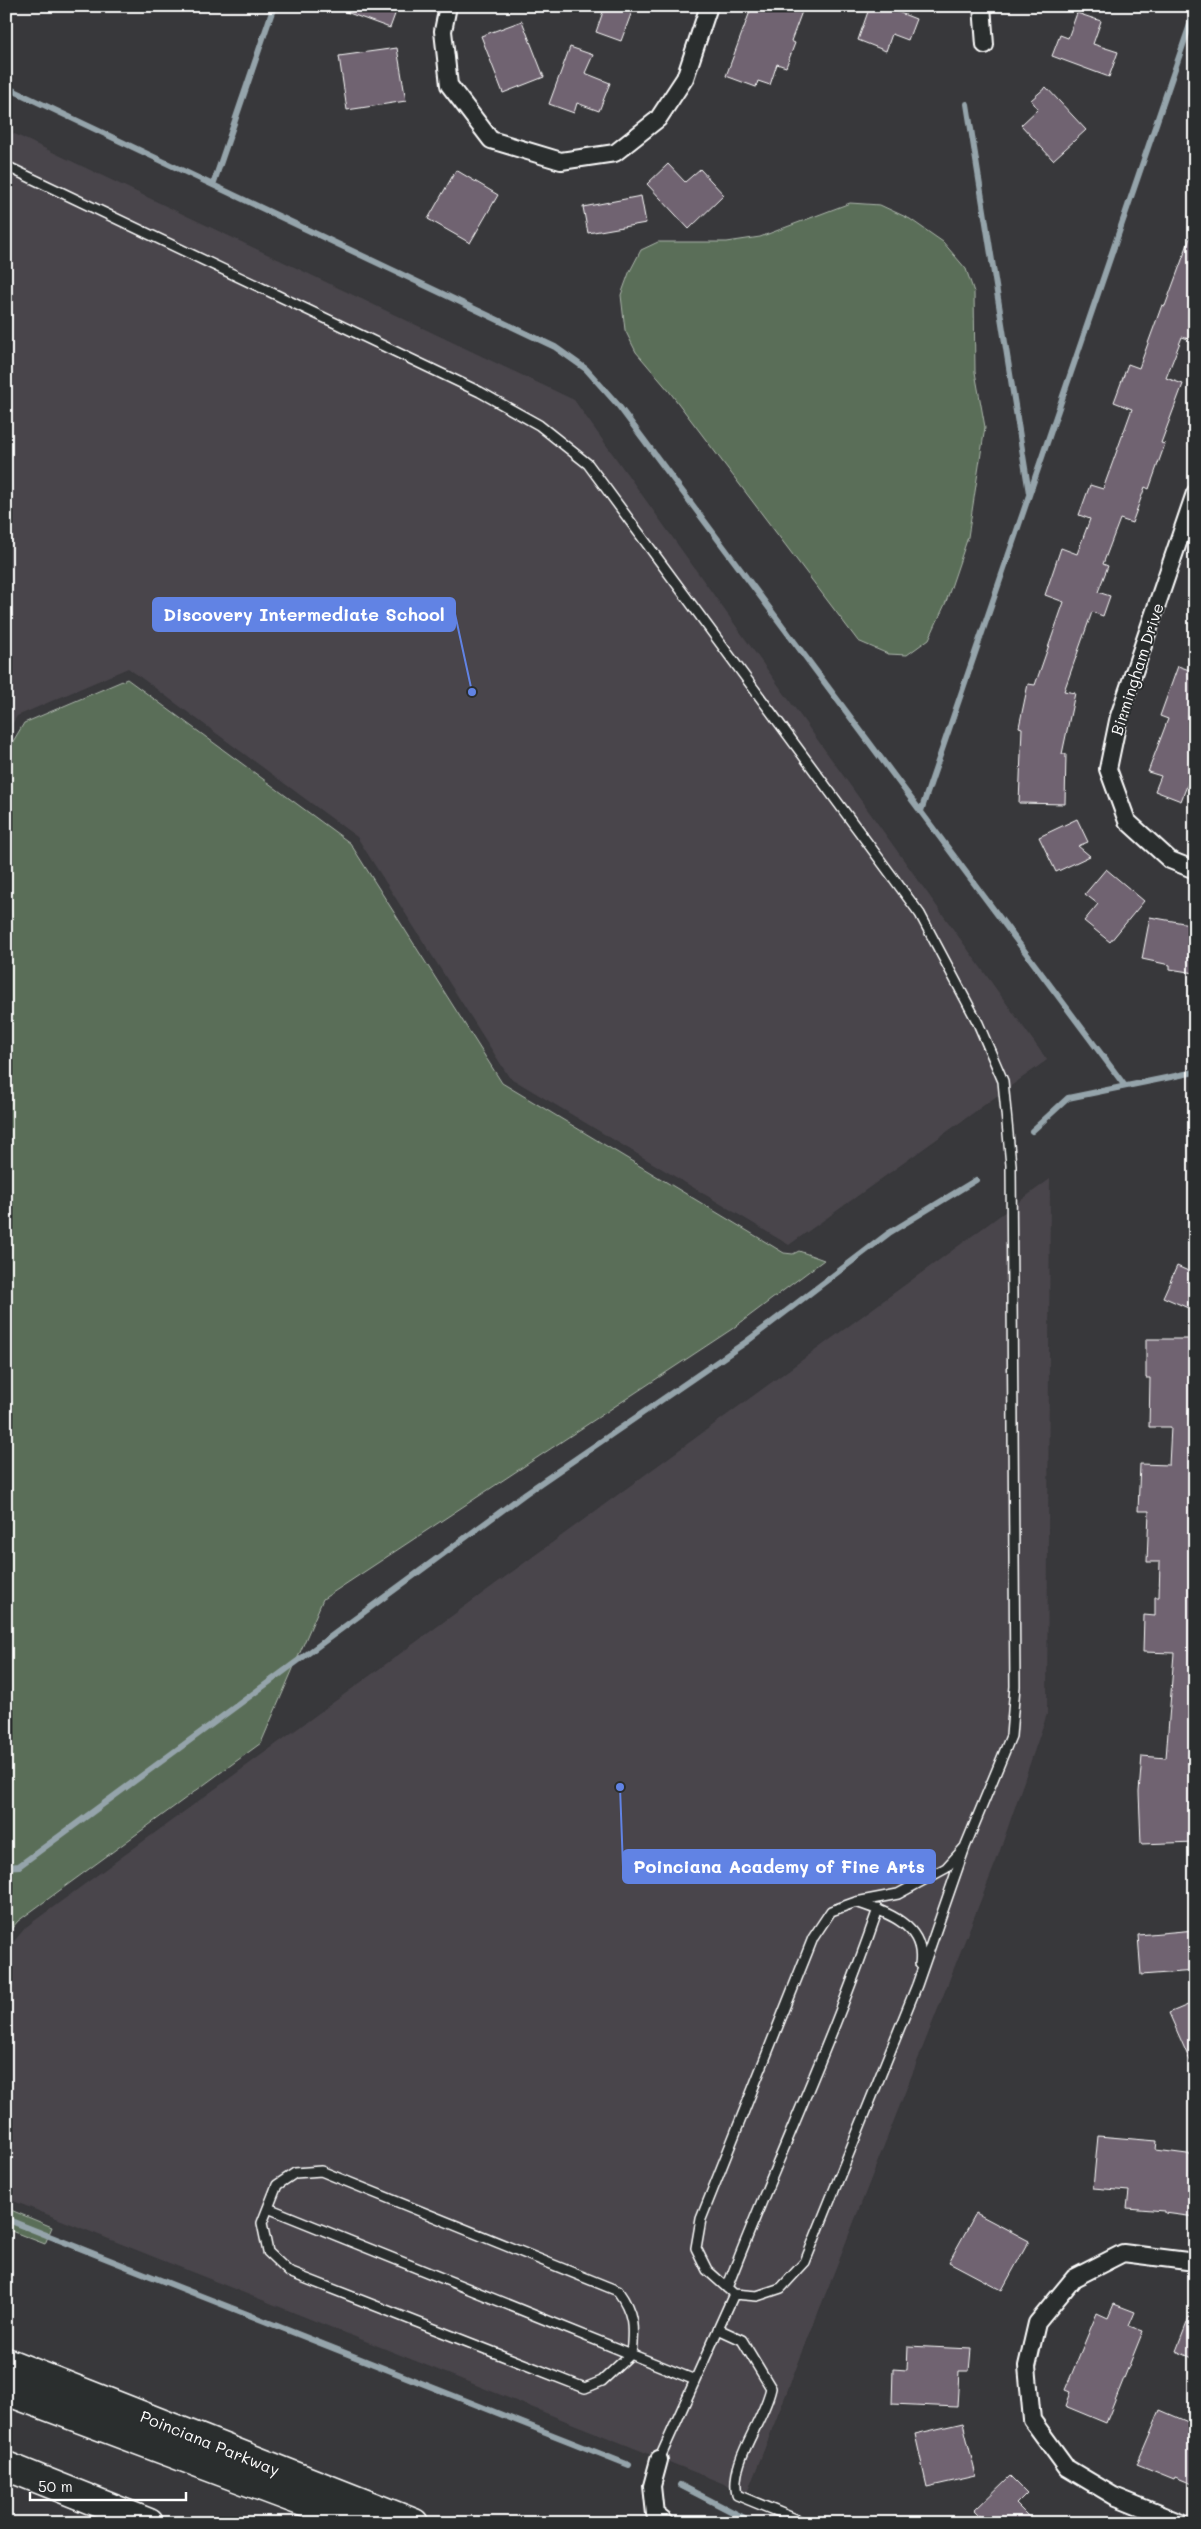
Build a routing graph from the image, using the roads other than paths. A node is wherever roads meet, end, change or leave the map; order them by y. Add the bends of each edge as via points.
1 (448, 6) edge
2 (709, 6) edge
3 (982, 6) edge
4 (986, 45) dead end
5 (6, 166) edge
6 (1195, 493) edge
7 (1195, 870) edge
8 (965, 1847) junction
9 (856, 1902) junction
10 (878, 1909) junction
11 (917, 1985) junction
12 (268, 2208) junction
13 (1195, 2262) edge
14 (731, 2291) junction
15 (718, 2329) junction
16 (631, 2354) junction
17 (6, 2362) edge
18 (695, 2380) junction
19 (6, 2391) edge
20 (659, 2460) joint
21 (6, 2466) edge
22 (149, 2523) edge
23 (359, 2523) edge
24 (414, 2523) edge
25 (666, 2523) edge
26 (804, 2523) edge
27 (1181, 2523) edge

1 - 2 street via 443,31 449,85 491,140 561,161 615,153 658,119 685,78
3 - 4 street
5 - 8 lane via 480,392 539,425 588,464 920,914 978,1023 1003,1081 1011,1165 1016,1686 1011,1736
6 - 7 street, Birmingham Drive via 1119,716 1108,769 1127,821 1170,860
8 - 9 lane via 946,1868 898,1894
8 - 11 lane
9 - 10 lane
9 - 14 lane via 831,1911 813,1938 701,2219 696,2248 707,2270
10 - 11 lane via 911,1928 922,1952
10 - 14 lane via 802,2108 761,2200
11 - 14 lane via 805,2262 781,2288 757,2296
12 - 16 lane
12 - 16 lane via 262,2223 268,2252 289,2272 585,2388 602,2381
12 - 16 lane via 277,2185 295,2173 320,2171 366,2189 618,2291 628,2305 634,2330
13 - 27 street via 1123,2253 1074,2278 1037,2323 1027,2366 1032,2420 1067,2468 1114,2496
14 - 15 lane
15 - 18 lane
15 - 26 lane via 742,2340 771,2388 740,2465 734,2484 737,2495
16 - 18 lane
17 - 24 highway, Poinciana Parkway
18 - 20 lane
19 - 23 highway, Poinciana Parkway
20 - 25 street via 652,2486 656,2514
21 - 22 highway

